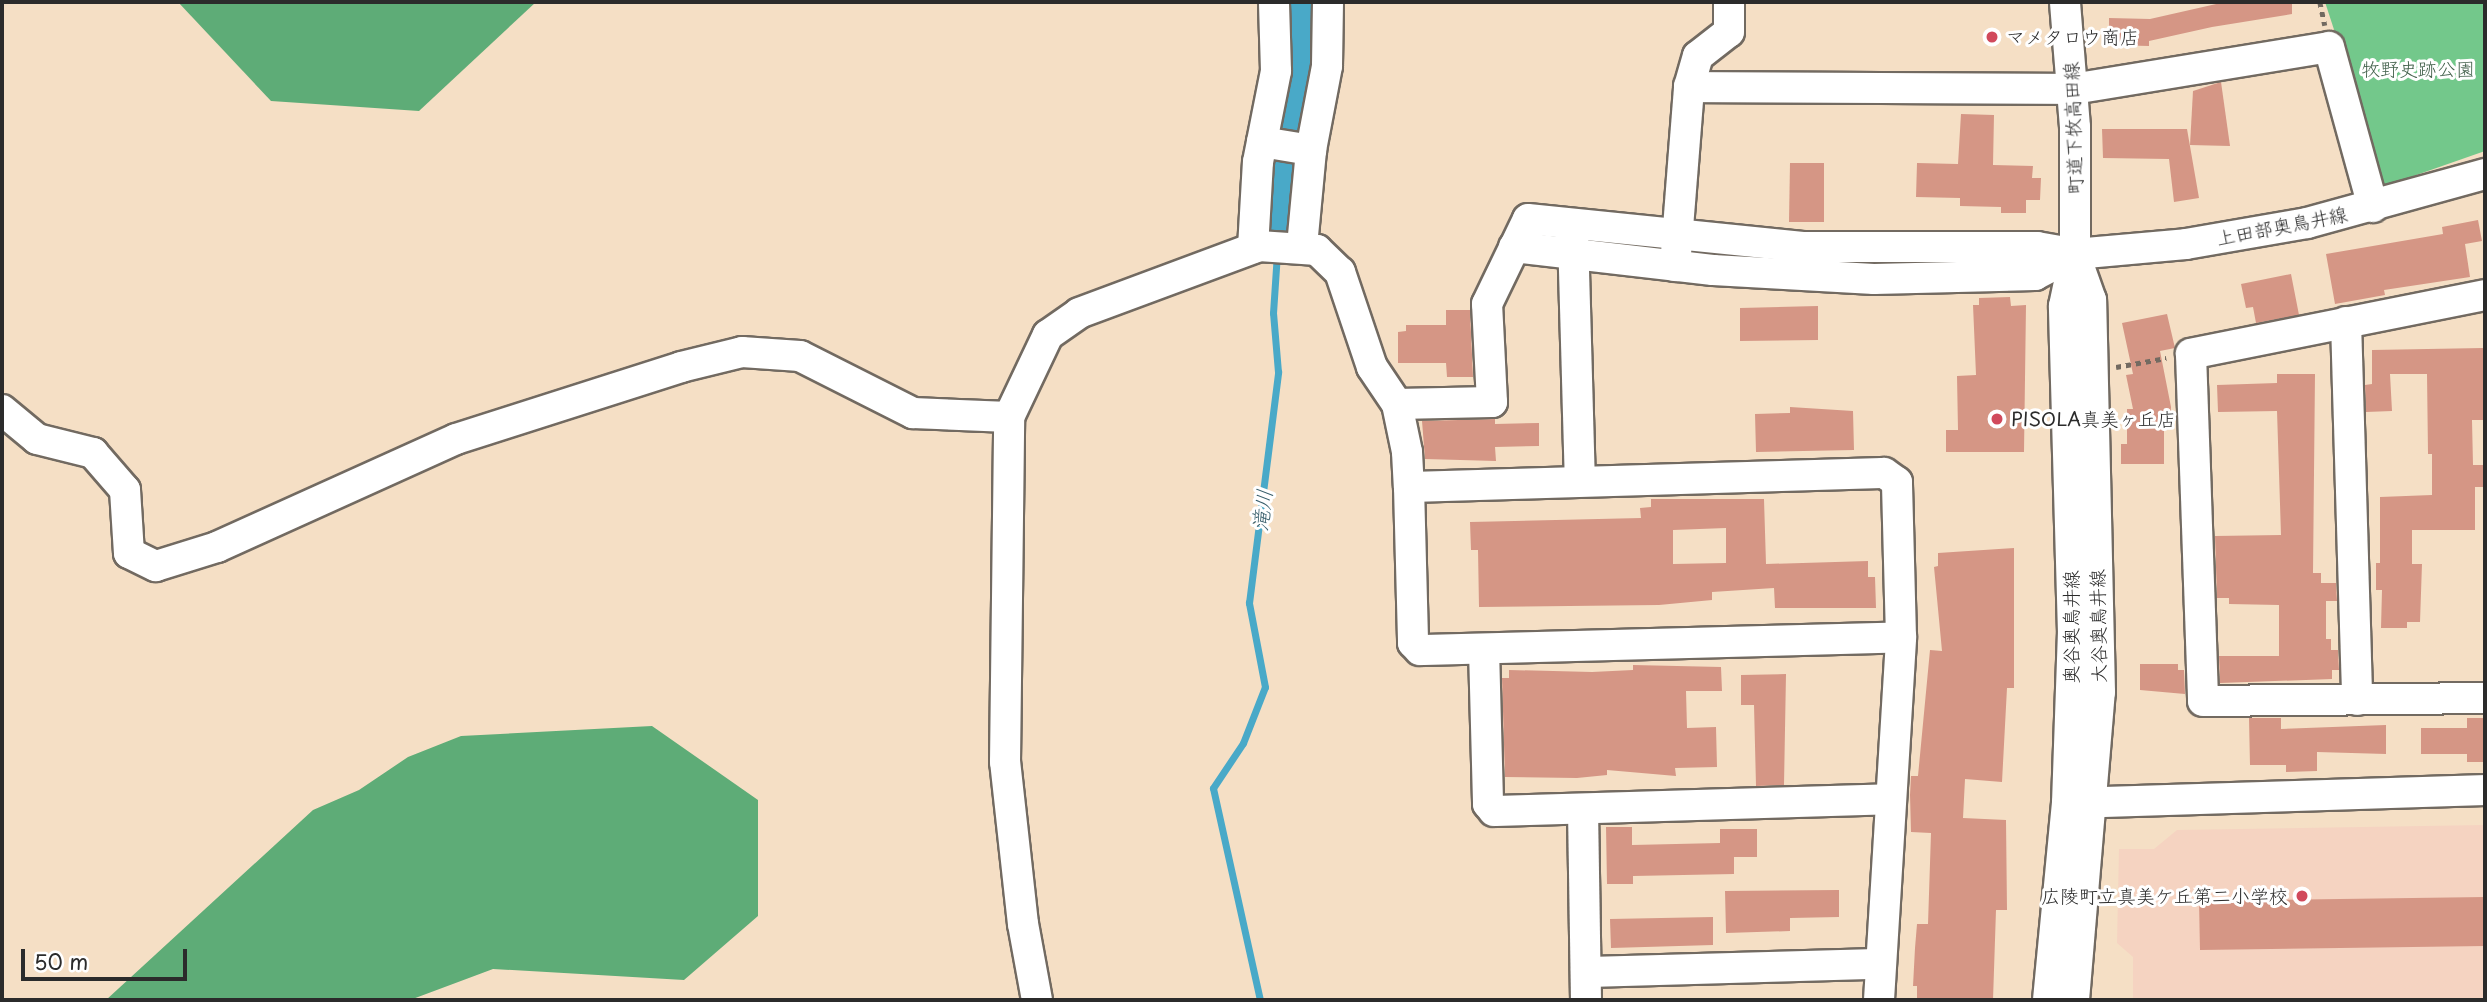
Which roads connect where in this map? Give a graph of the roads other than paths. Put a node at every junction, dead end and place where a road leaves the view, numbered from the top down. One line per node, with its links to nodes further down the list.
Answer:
1 (1274, 2): 7 (street)
2 (1328, 2): 8 (street)
3 (1729, 2): 5 (street)
4 (2065, 2): 6 (street, 町道下牧高田線)
5 (1689, 87): 6 (street); 11 (street)
6 (2073, 89): 10 (street); 16 (street, 町道下牧高田線)
7 (1262, 142): 8 (street); 13 (street)
8 (1311, 150): 14 (street)
9 (2485, 174): 10 (street, 上田部奥鳥井線)
10 (2373, 207): 16 (street, 上田部奥鳥井線)
11 (1677, 236): 12 (street); 16 (street); 17 (street)
12 (1573, 239): 15 (street); 15 (street); 17 (street); 23 (street)
13 (1261, 246): 14 (street); 22 (street)
14 (1302, 246): 20 (street)
15 (1514, 247): 20 (street)
16 (2075, 254): 17 (street); 31 (street, 奥谷奥鳥井線); 31 (street, 大谷奥鳥井線)
17 (1675, 266)
18 (2485, 295): 19 (street)
19 (2346, 322): 28 (street); 28 (street)
20 (1397, 404): 24 (street)
21 (2, 410): 22 (street)
22 (1009, 417): 35 (street)
23 (1580, 480): 24 (street); 25 (street)
24 (1409, 487): 26 (street)
25 (1901, 637): 26 (street); 30 (street)
26 (1484, 649): 32 (street)
27 (2485, 698): 28 (street)
28 (2357, 700)
29 (2485, 790): 31 (street)
30 (1891, 799): 32 (street); 33 (street)
31 (2080, 802): 37 (street, 奥谷奥鳥井線); 38 (street, 大谷奥鳥井線)
32 (1583, 809): 34 (street)
33 (1880, 964): 34 (street); 36 (street)
34 (1586, 986)
35 (1037, 1000)
36 (1879, 1000)
37 (2048, 1000)
38 (2074, 1000)

